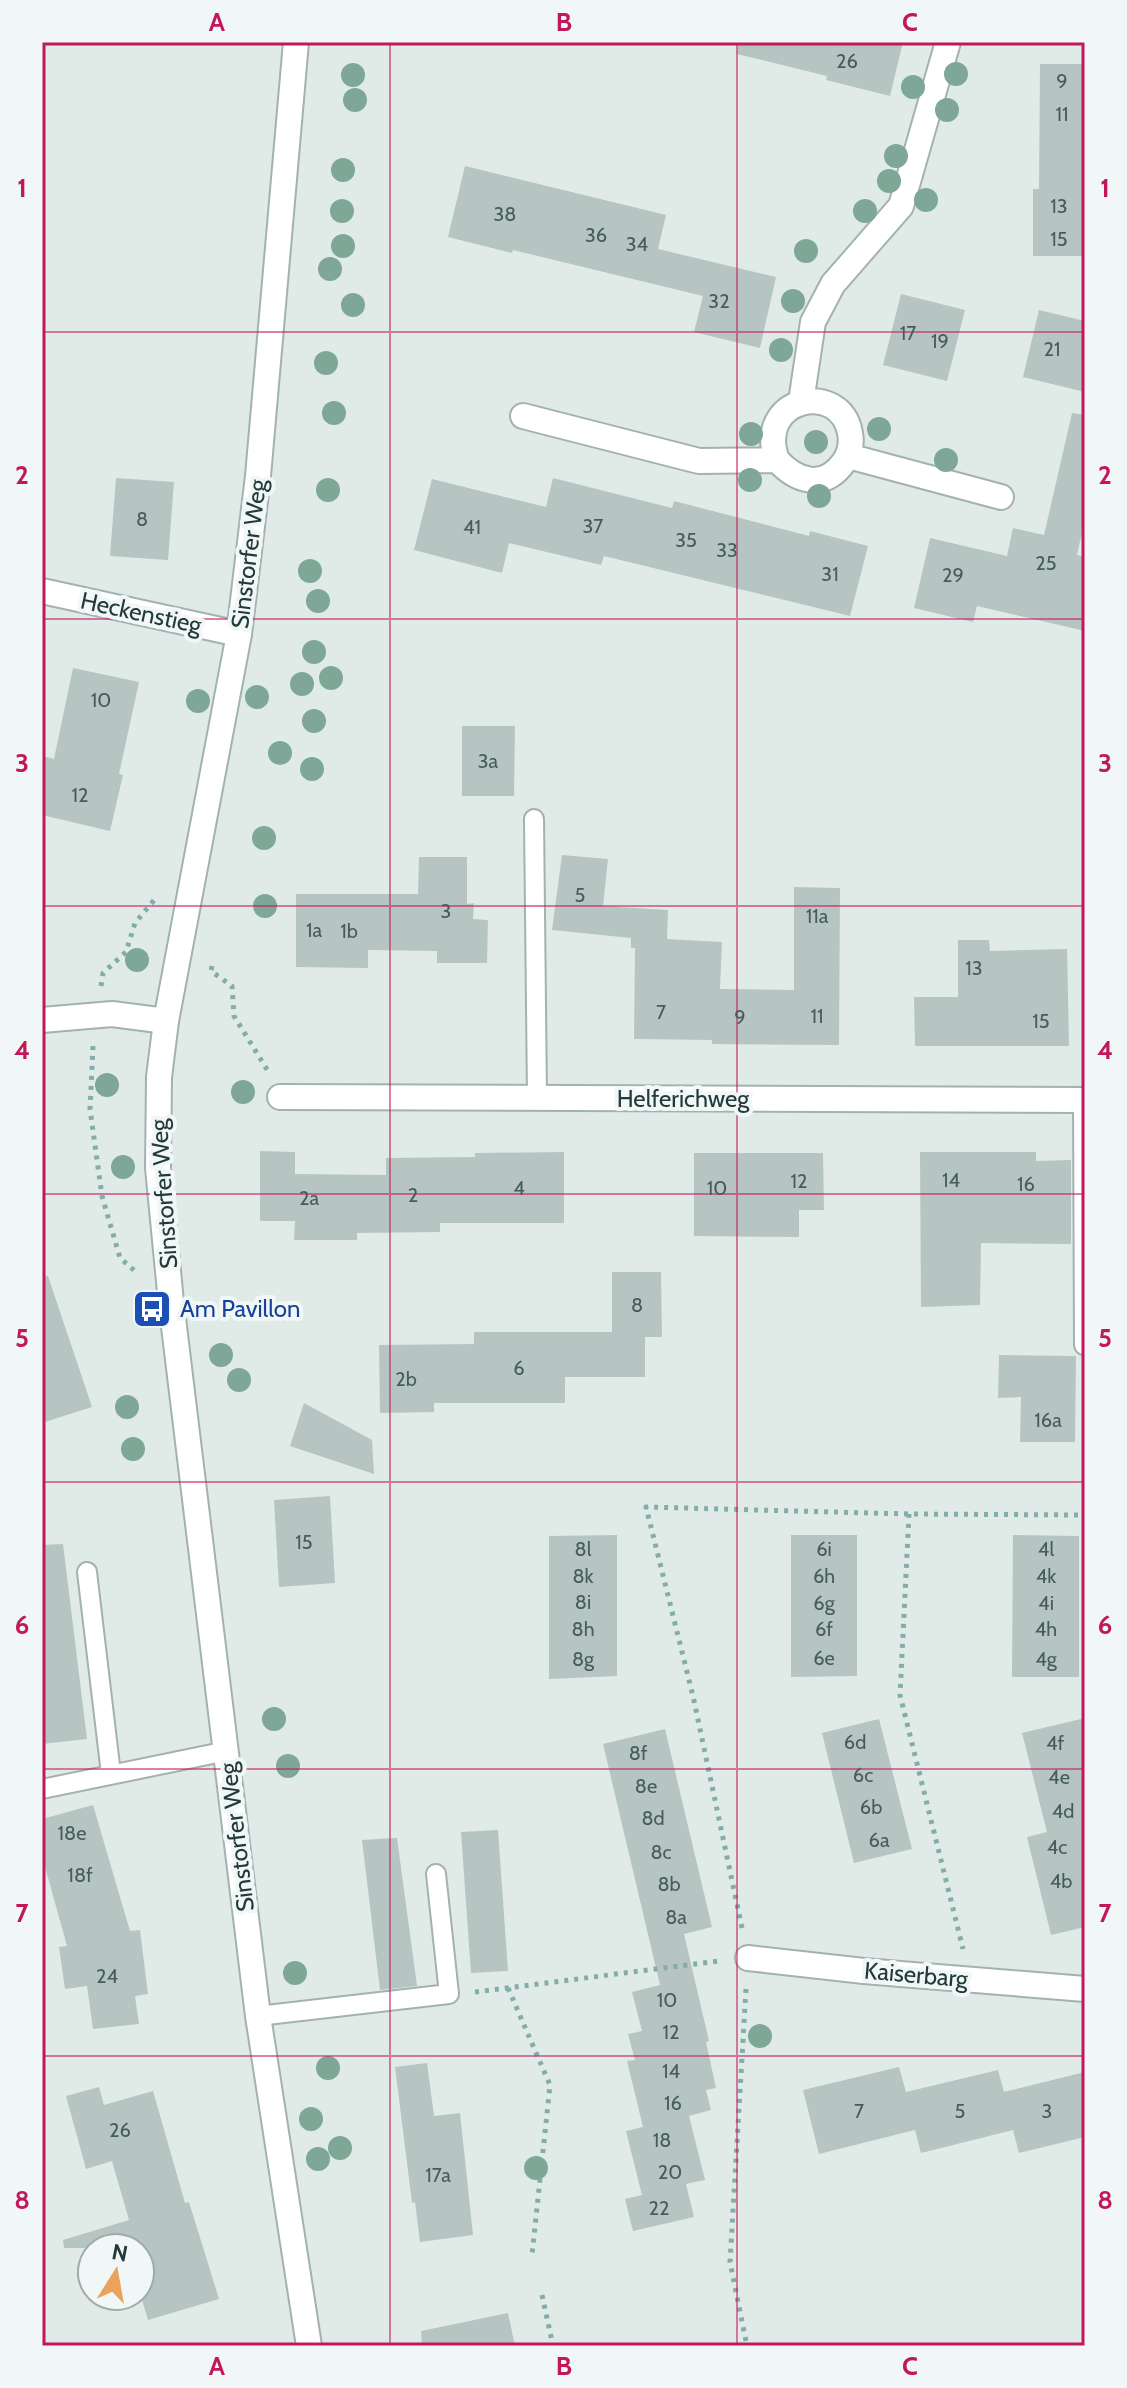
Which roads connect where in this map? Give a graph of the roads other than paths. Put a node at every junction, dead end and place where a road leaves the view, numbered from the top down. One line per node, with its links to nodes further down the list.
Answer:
1 (296, 42): 9 (street, Sinstorfer Weg)
2 (948, 42): 3 (street)
3 (801, 402): 5 (street); 6 (street)
4 (523, 416): 6 (street)
5 (848, 456): 6 (street); 7 (street)
6 (777, 460)
7 (1001, 497)
8 (42, 591): 9 (street, Heckenstieg)
9 (239, 634): 12 (street, Sinstorfer Weg)
10 (534, 819): 14 (lane)
11 (42, 1020): 12 (street)
12 (166, 1021): 18 (street, Sinstorfer Weg)
13 (280, 1097): 14 (street, Helferichweg)
14 (537, 1098): 15 (street, Helferichweg)
15 (1084, 1100): 16 (lane)
16 (1084, 1345)
17 (87, 1572): 19 (lane)
18 (227, 1751): 19 (lane); 24 (street, Sinstorfer Weg)
19 (111, 1774): 20 (lane)
20 (42, 1789)
21 (436, 1874): 24 (lane)
22 (748, 1958): 23 (street, Kaiserbarg)
23 (1085, 1989)
24 (258, 2016): 25 (street, Sinstorfer Weg)
25 (309, 2346)

